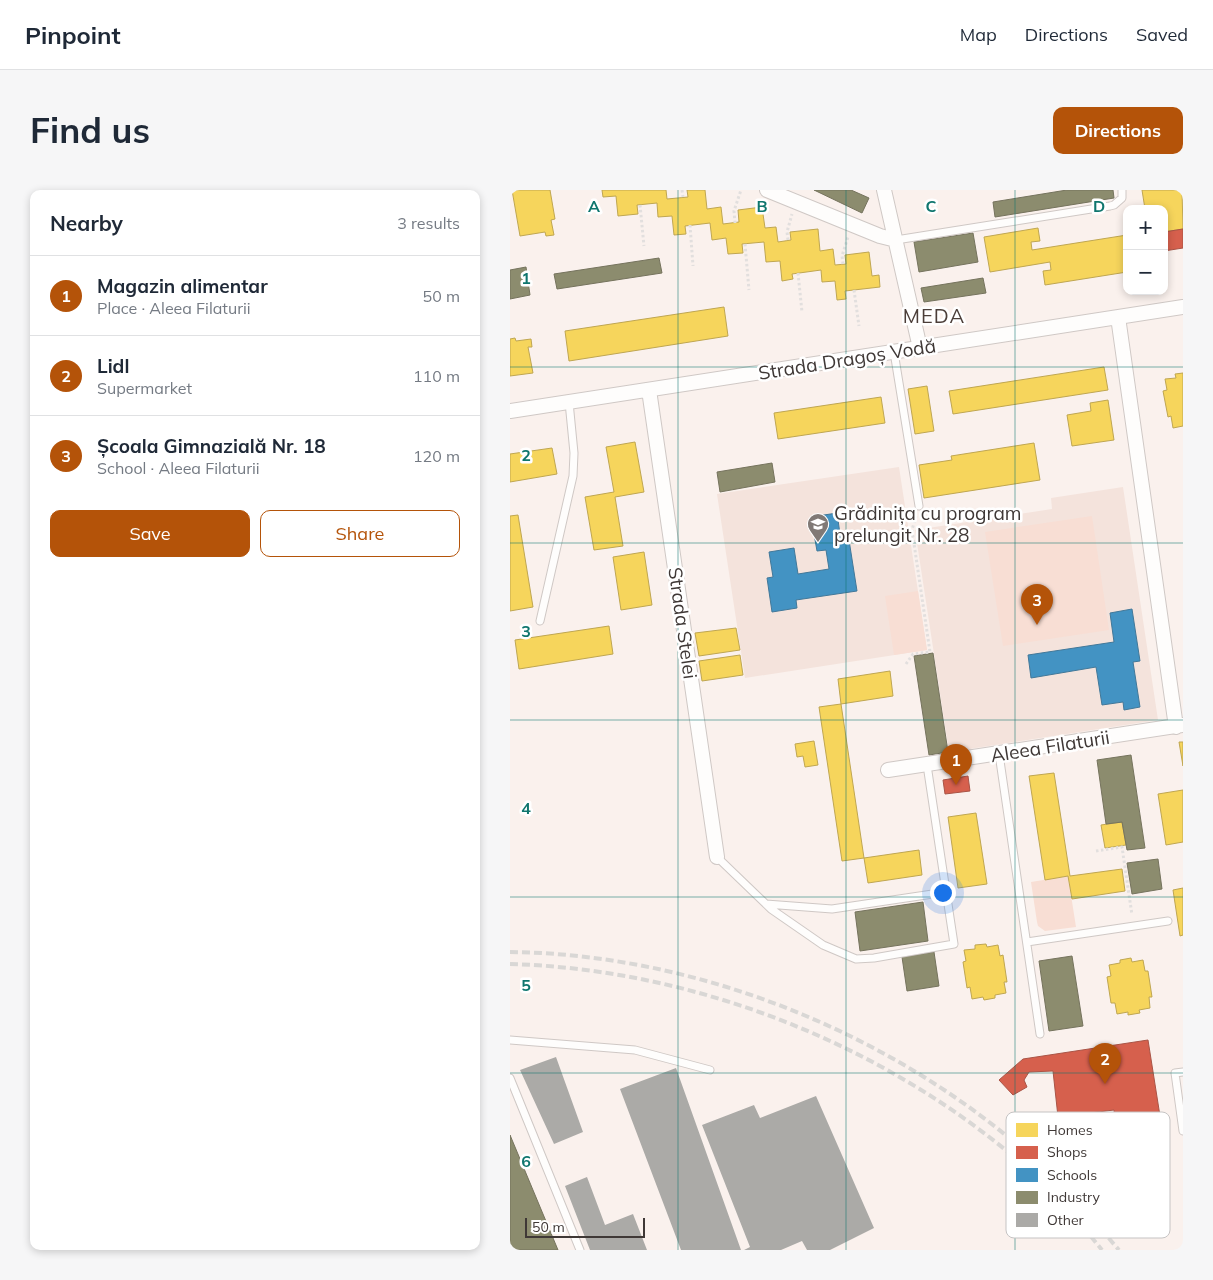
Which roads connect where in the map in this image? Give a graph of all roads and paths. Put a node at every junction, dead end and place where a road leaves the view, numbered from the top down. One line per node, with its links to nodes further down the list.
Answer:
1 (682, 190): 6 (path)
2 (740, 190): 9 (path)
3 (884, 190): 13 (street)
4 (1122, 190): 13 (lane)
5 (771, 191): 7 (street)
6 (683, 197)
7 (796, 202): 11 (street); 12 (path)
8 (640, 205): 15 (path)
9 (735, 223)
10 (690, 225): 17 (path)
11 (852, 225): 13 (street); 16 (path)
12 (788, 240)
13 (896, 240): 25 (street)
14 (745, 244): 19 (path)
15 (644, 246)
16 (843, 264)
17 (693, 266)
18 (798, 273): 22 (path)
19 (749, 290)
20 (854, 290): 24 (path)
21 (1183, 307): 23 (street, Strada Dragoș Vodă)
22 (802, 312)
23 (1118, 317): 25 (street, Strada Dragoș Vodă); 33 (street)
24 (859, 326)
25 (920, 348): 26 (street, Strada Dragoș Vodă)
26 (894, 352): 27 (street, Strada Dragoș Vodă); 30 (lane)
27 (649, 390): 28 (street, Strada Dragoș Vodă); 38 (street, Strada Stelei)
28 (569, 402): 29 (street, Strada Dragoș Vodă); 31 (lane)
29 (510, 411)
30 (919, 506): 32 (path)
31 (540, 621)
32 (906, 664)
33 (1179, 726): 34 (street, Aleea Filaturii)
34 (999, 754): 35 (street, Aleea Filaturii); 43 (lane)
35 (927, 764): 36 (street, Aleea Filaturii); 39 (lane)
36 (888, 770)
37 (1096, 851): 42 (path)
38 (717, 857): 40 (lane)
39 (946, 892): 40 (lane); 40 (lane)
40 (765, 904)
41 (1168, 921): 42 (lane)
42 (1134, 926): 43 (lane)
43 (1027, 942): 44 (lane)
44 (1040, 1034)
45 (510, 1040): 46 (lane)
46 (710, 1070)
47 (1183, 1072): 49 (lane)
48 (510, 1078): 50 (lane)
49 (1183, 1131)
50 (580, 1250)

